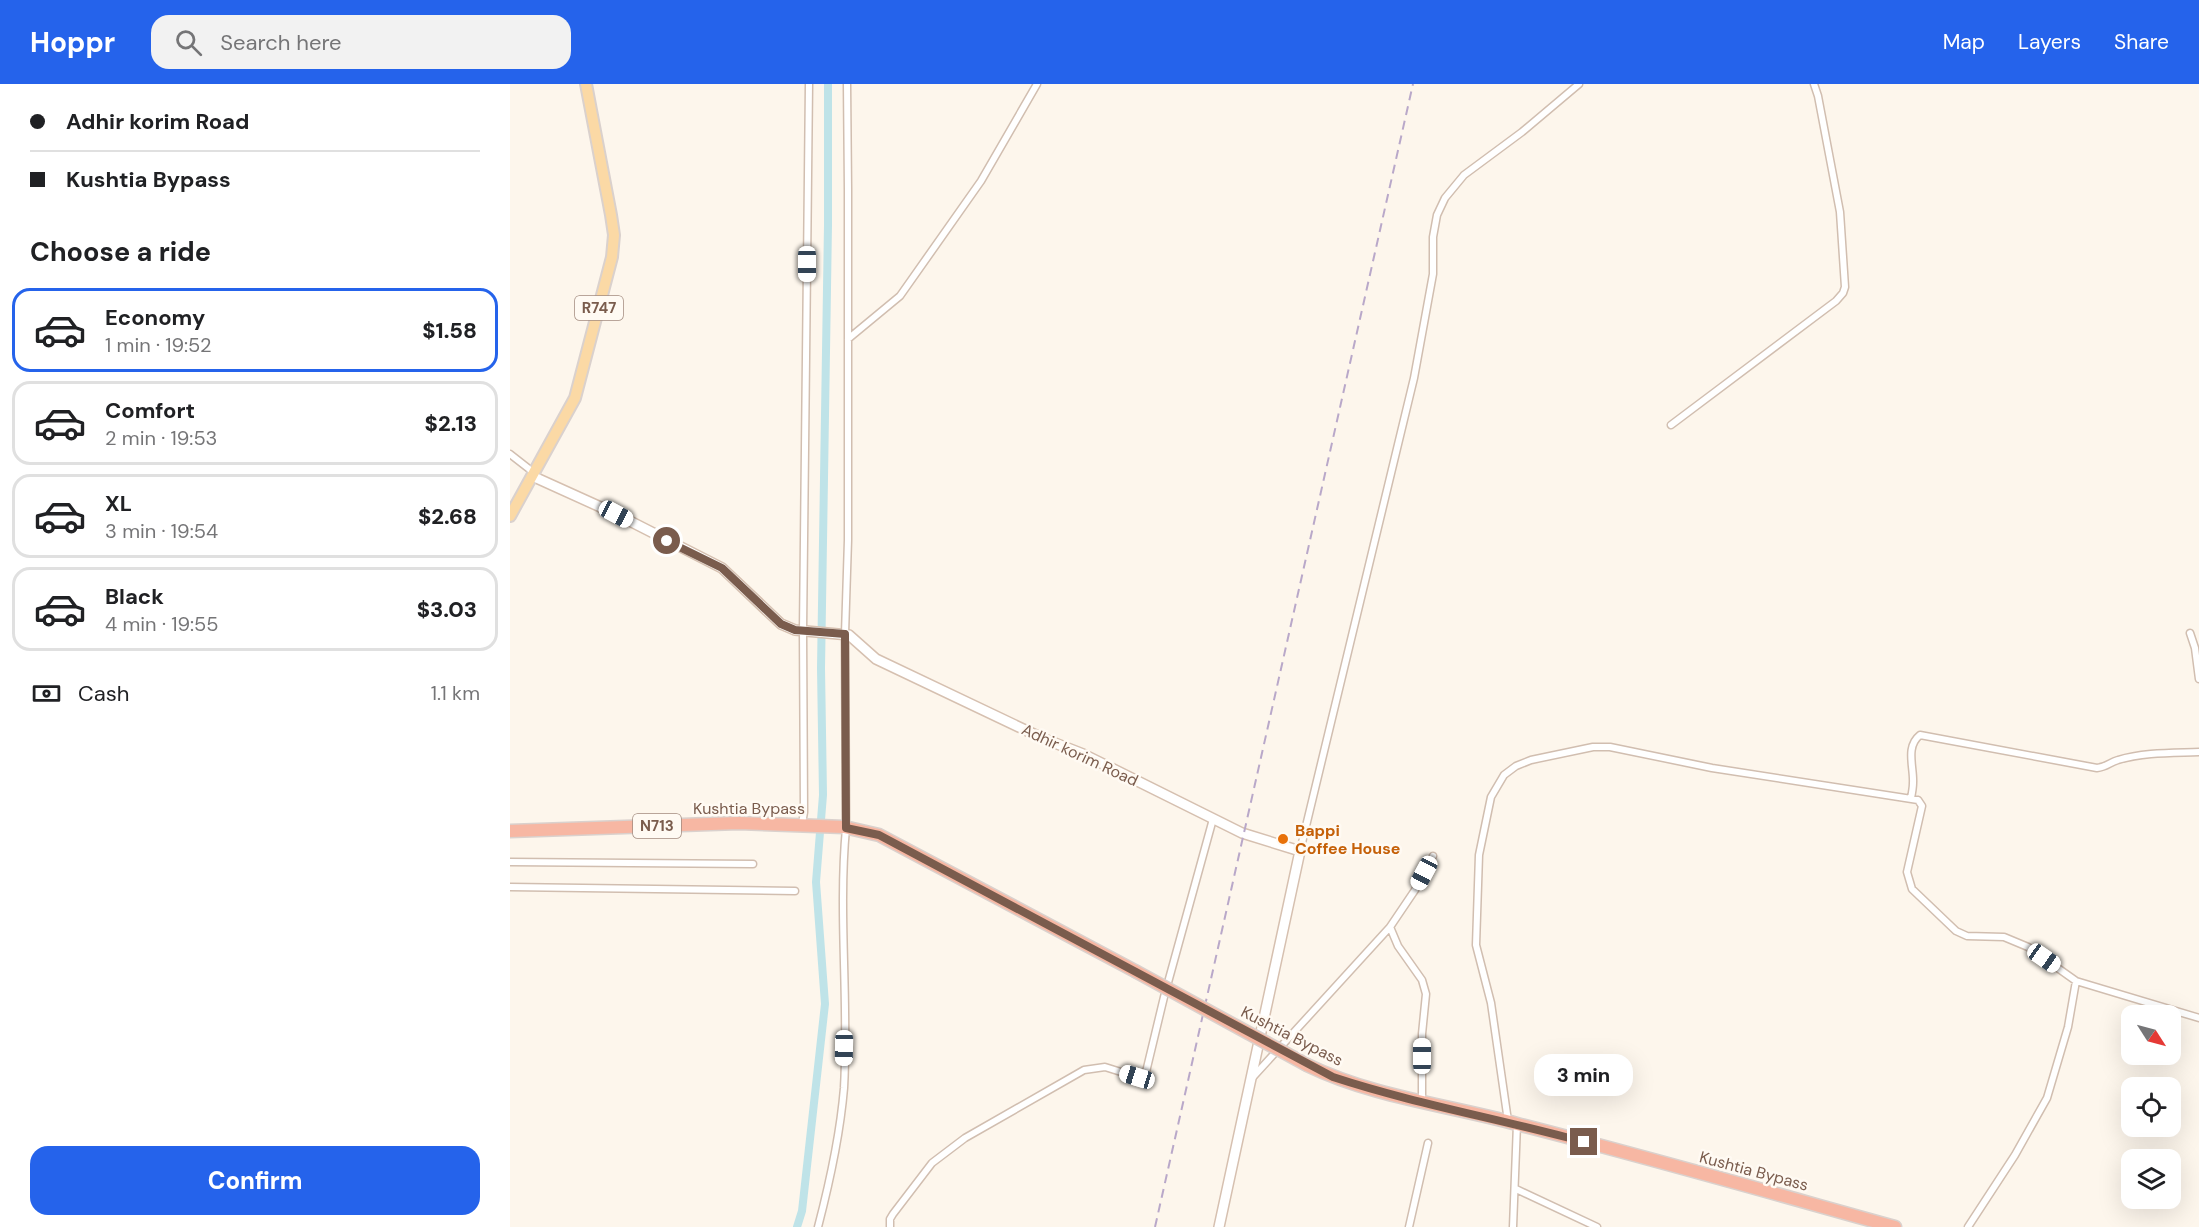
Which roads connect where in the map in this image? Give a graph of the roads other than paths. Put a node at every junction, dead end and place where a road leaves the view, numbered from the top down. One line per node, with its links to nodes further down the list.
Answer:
1 (586, 84): 10 (main road, R747)
2 (809, 84): 12 (street)
3 (847, 84): 7 (street)
4 (1037, 84): 7 (street)
5 (1579, 84): 22 (street)
6 (1814, 84): 8 (street)
7 (848, 339): 14 (street)
8 (1671, 425)
9 (510, 454): 10 (street)
10 (532, 474): 11 (main road, R747); 12 (main road)
11 (510, 516)
12 (803, 632): 14 (main road); 19 (street)
13 (2190, 633): 15 (street)
14 (843, 634): 18 (main road, Adhir korim Road); 20 (street)
15 (2199, 679)
16 (2199, 752): 17 (street)
17 (1911, 798): 29 (street); 33 (street)
18 (1213, 819): 22 (main road, Adhir korim Road); 37 (street)
19 (804, 824): 20 (highway, Kushtia Bypass / N713); 21 (highway, Kushtia Bypass / N713)
20 (845, 828): 32 (highway, Kushtia Bypass / N713, bridge); 36 (street)
21 (510, 831)
22 (1300, 851): 31 (main road)
23 (1433, 856): 28 (street)
24 (510, 862): 25 (street)
25 (753, 864)
26 (510, 887): 27 (street)
27 (795, 891)
28 (1390, 927): 31 (street); 32 (street)
29 (2076, 981): 30 (street); 43 (street)
30 (2199, 1018)
31 (1250, 1080): 38 (main road)
32 (1422, 1101): 33 (highway, Kushtia Bypass / N713)
33 (1513, 1122): 35 (street); 42 (highway, Kushtia Bypass / N713)
34 (1428, 1143): 39 (street)
35 (1516, 1189): 40 (street); 41 (street)
36 (818, 1227)
37 (890, 1227)
38 (1219, 1227)
39 (1409, 1227)
40 (1513, 1227)
41 (1597, 1227)
42 (1895, 1227)
43 (1968, 1227)

